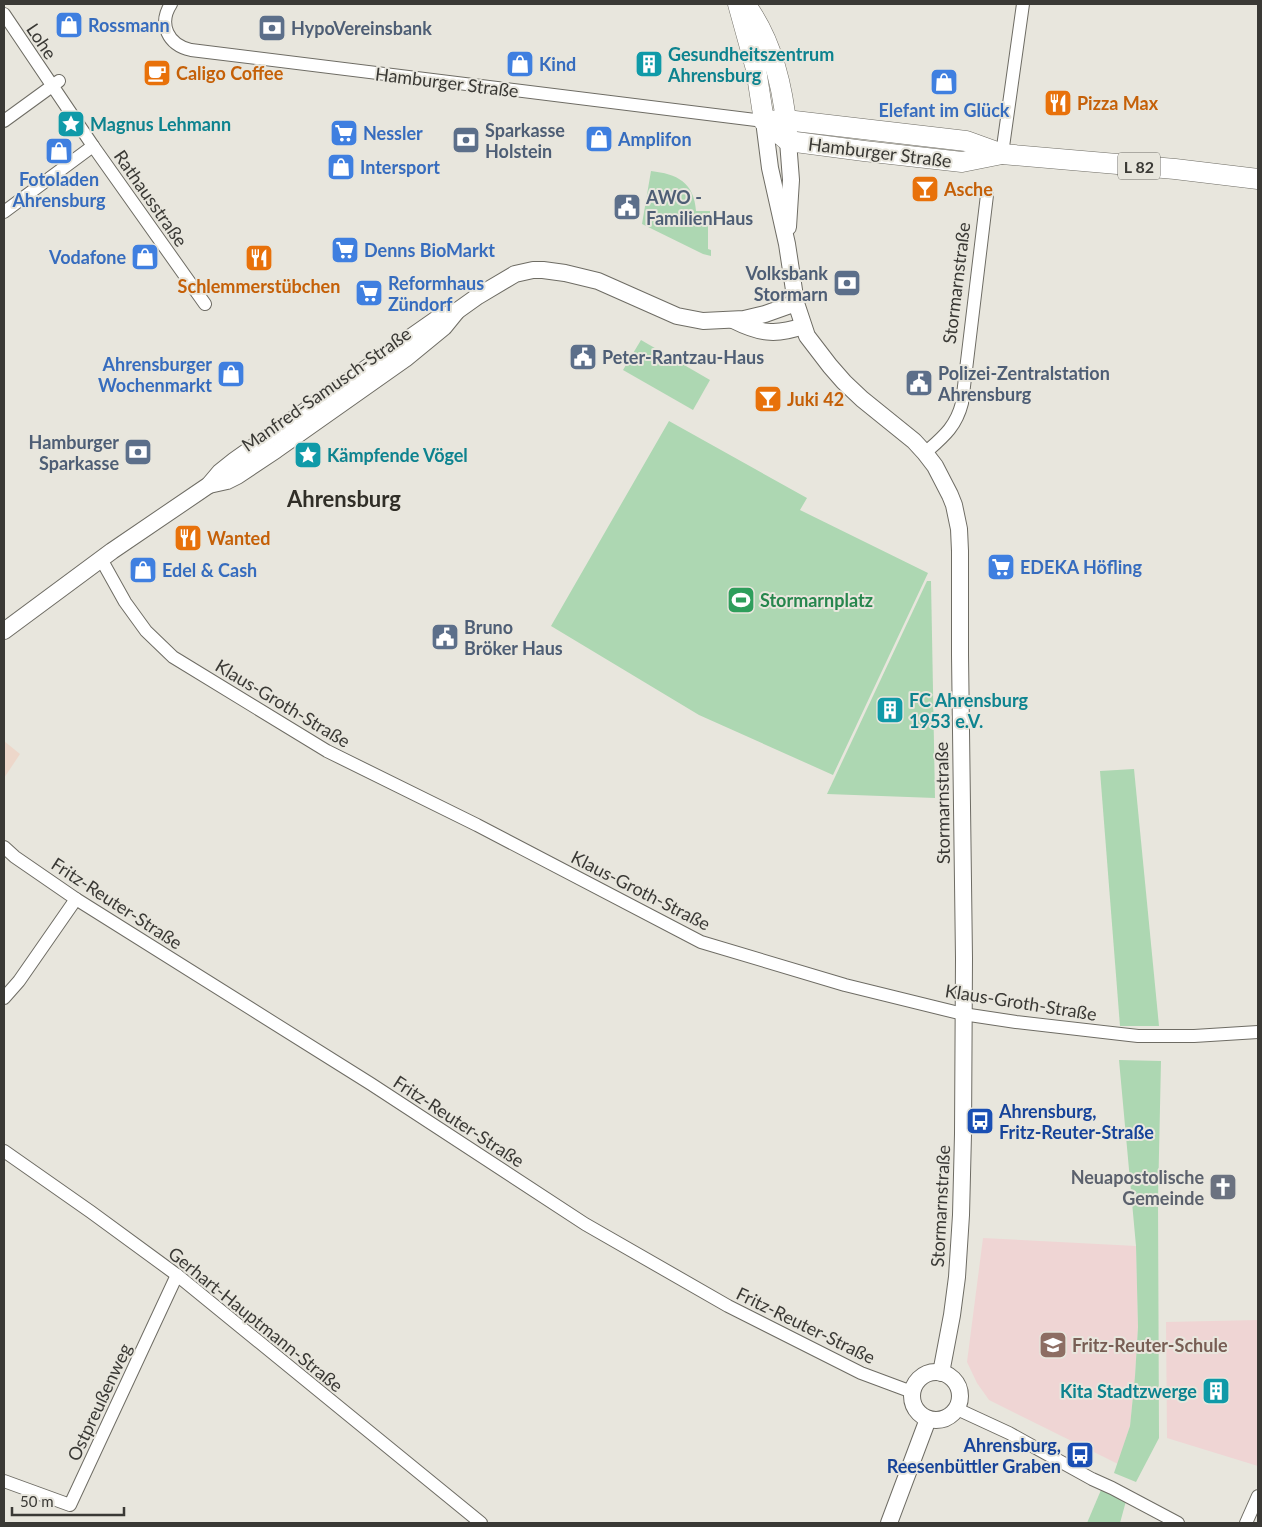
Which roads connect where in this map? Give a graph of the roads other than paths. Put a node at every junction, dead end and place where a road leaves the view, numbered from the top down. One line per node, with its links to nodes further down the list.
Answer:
1 (171, 4): 9 (street, Hamburger Straße)
2 (738, 4): 9 (main road)
3 (745, 4): 8 (main road)
4 (1023, 4): 12 (street)
5 (5, 19): 6 (street, Lohe)
6 (56, 84): 7 (street); 11 (street, Rathausstraße)
7 (4, 120)
8 (786, 120): 9 (main road, Hamburger Straße / L 82); 10 (main road); 12 (main road, Hamburger Straße / L 82)
9 (764, 122): 10 (main road, Hamburger Straße); 16 (street)
10 (788, 141): 12 (main road, Hamburger Straße / L 82); 16 (street)
11 (93, 146): 15 (street); 18 (street, Rathausstraße)
12 (1002, 154): 13 (main road, Hamburger Straße / L 82)
13 (1258, 179)
14 (987, 195): 21 (street, Stormarnstraße)
15 (4, 212)
16 (788, 244): 17 (street)
17 (796, 303): 19 (street, Manfred-Samusch-Straße); 20 (street)
18 (205, 304)
19 (733, 320): 20 (street, Manfred-Samusch-Straße); 22 (street, Manfred-Samusch-Straße)
20 (803, 326): 21 (street)
21 (925, 452): 27 (street, Stormarnstraße)
22 (101, 559): 23 (street, Manfred-Samusch-Straße); 27 (street, Klaus-Groth-Straße)
23 (4, 631)
24 (4, 847): 25 (street, Fritz-Reuter-Straße)
25 (76, 899): 26 (street); 32 (street, Fritz-Reuter-Straße)
26 (4, 998)
27 (963, 1014): 28 (street, Klaus-Groth-Straße); 31 (street, Stormarnstraße)
28 (1258, 1032)
29 (4, 1151): 30 (street, Gerhart-Hauptmann-Straße)
30 (177, 1276): 35 (street, Ostpreußenweg); 37 (street, Gerhart-Hauptmann-Straße)
31 (941, 1373): 32 (street); 33 (street)
32 (912, 1392): 34 (street)
33 (957, 1409): 34 (street); 39 (street)
34 (928, 1419): 38 (street)
35 (4, 1481)
36 (1258, 1496): 40 (street)
37 (481, 1523)
38 (889, 1523)
39 (1178, 1523)
40 (1246, 1523)

